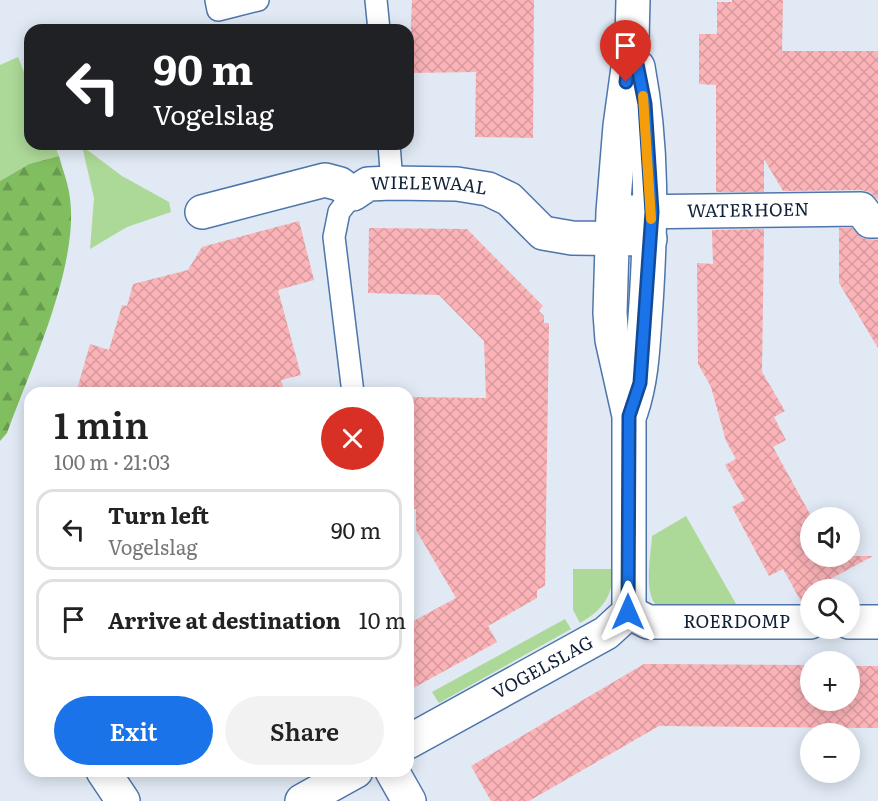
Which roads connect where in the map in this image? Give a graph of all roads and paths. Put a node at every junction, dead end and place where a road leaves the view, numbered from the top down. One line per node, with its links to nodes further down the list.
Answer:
1 (216, 0): 2 (lane)
2 (258, 0)
3 (376, 0): 5 (lane)
4 (633, 0): 6 (street)
5 (378, 24)
6 (632, 39): 12 (street); 13 (street)
7 (389, 150): 8 (lane)
8 (392, 183): 9 (street, WIELEWAAL); 13 (street, WIELEWAAL)
9 (353, 194): 10 (street, WIELEWAAL); 14 (lane)
10 (202, 212)
11 (878, 221): 12 (street, WATERHOEN)
12 (651, 225): 13 (street, WIELEWAAL); 15 (street)
13 (612, 226): 15 (street)
14 (353, 387)
15 (629, 416): 16 (street)
16 (628, 612): 17 (street, ROERDOMP); 20 (street, VOGELSLAG)
17 (800, 622)
18 (860, 622): 19 (street)
19 (878, 622)
20 (414, 739)
21 (107, 777): 24 (street)
22 (345, 777): 25 (street)
23 (396, 777): 26 (street)
24 (123, 801)
25 (302, 801)
26 (410, 801)

